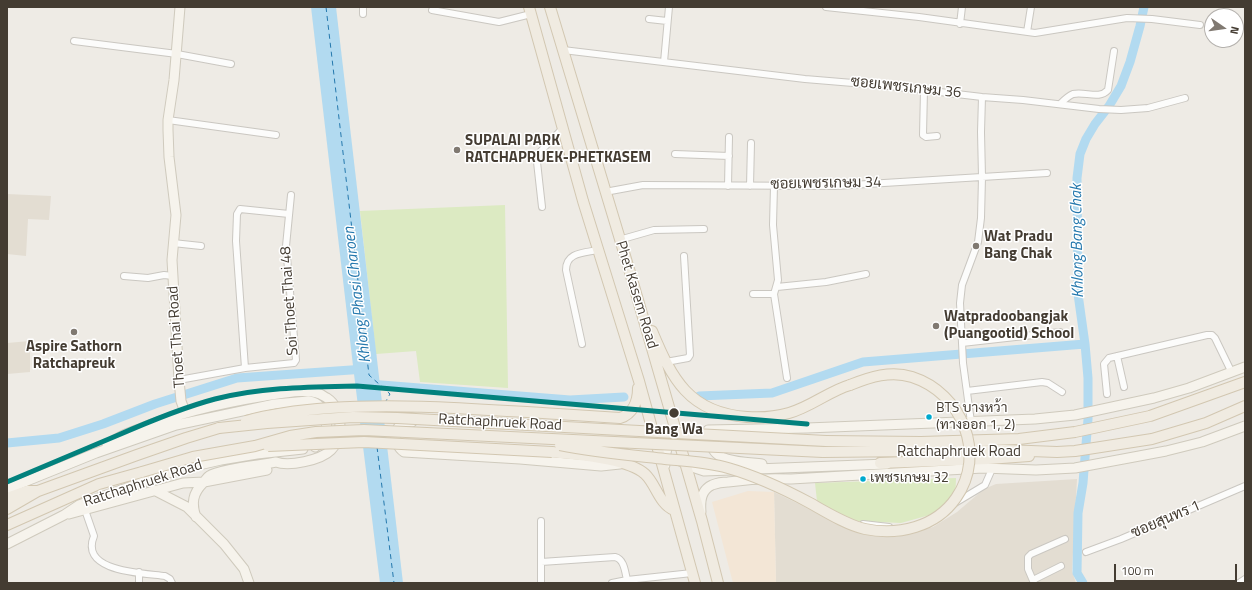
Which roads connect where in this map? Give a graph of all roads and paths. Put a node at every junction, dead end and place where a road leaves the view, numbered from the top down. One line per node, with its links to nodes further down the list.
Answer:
1 (180, 7): 19 (main road, Thoet Thai Road)
2 (363, 7): 10 (street)
3 (550, 7): 17 (main road, Phet Kasem Road)
4 (669, 7): 12 (street)
5 (826, 7): 13 (street)
6 (962, 7): 13 (street)
7 (1031, 7): 15 (street)
8 (432, 10): 9 (street)
9 (530, 10): 27 (main road, Phet Kasem Road)
10 (363, 14)
11 (649, 19): 12 (street)
12 (667, 21): 20 (street)
13 (960, 24): 15 (street)
14 (1200, 25): 15 (street)
15 (1027, 32)
16 (74, 41): 19 (street)
17 (563, 50): 20 (street, ซอยเพชรเกษม 36); 39 (main road, Phet Kasem Road)
18 (1114, 51): 25 (street)
19 (177, 54): 21 (street); 26 (main road, Thoet Thai Road)
20 (664, 62): 22 (street, ซอยเพชรเกษม 36)
21 (231, 64)
22 (924, 90): 23 (street, ซอยเพชรเกษม 36); 29 (street)
23 (982, 97): 25 (street, ซอยเพชรเกษม 36); 35 (street)
24 (1185, 98): 25 (street, ซอยเพชรเกษม 36)
25 (1060, 104)
26 (168, 120): 28 (street); 45 (main road, Thoet Thai Road)
27 (563, 128): 41 (street); 47 (main road, Phet Kasem Road)
28 (276, 135)
29 (936, 136)
30 (729, 137): 33 (street)
31 (751, 143): 37 (street)
32 (676, 154): 33 (street)
33 (729, 156): 36 (street)
34 (1047, 173): 35 (street, ซอยเพชรเกษม 34)
35 (982, 177): 38 (street, ซอยเพชรเกษม 34); 58 (street)
36 (728, 186): 37 (street, ซอยเพชรเกษม 34); 39 (street, ซอยเพชรเกษม 34)
37 (750, 186): 38 (street, ซอยเพชรเกษม 34)
38 (774, 186): 53 (street)
39 (606, 192): 44 (main road, Phet Kasem Road)
40 (291, 195): 42 (street, Soi Thoet Thai 48)
41 (542, 207)
42 (289, 214): 62 (street, Soi Thoet Thai 48); 62 (street)
43 (704, 229): 44 (street)
44 (619, 240): 49 (main road, Phet Kasem Road)
45 (173, 243): 46 (street); 52 (main road, Thoet Thai Road)
46 (201, 246)
47 (598, 250): 57 (street); 65 (main road, Phet Kasem Road)
48 (684, 256): 60 (street)
49 (629, 269): 60 (main road); 79 (main road, Phet Kasem Road)
50 (866, 274): 53 (street)
51 (124, 276): 52 (street)
52 (173, 276): 67 (main road, Thoet Thai Road)
53 (777, 287): 55 (street)
54 (753, 294): 55 (street)
55 (774, 294): 64 (street)
56 (1060, 332): 58 (street)
57 (582, 344)
58 (962, 345): 69 (street)
59 (1117, 356): 63 (street); 68 (street); 71 (street)
60 (666, 362): 82 (main road, bridge)
61 (1245, 367): 63 (main road, Ratchaphruek Road)
62 (245, 368): 67 (street, Soi Thoet Thai 48)
63 (1232, 373): 75 (main road, Ratchaphruek Road)
64 (787, 378)
65 (639, 382): 74 (main road); 76 (main road, Phet Kasem Road)
66 (1245, 382): 78 (main road, Ratchaphruek Road, bridge)
67 (179, 384): 73 (main road, Thoet Thai Road)
68 (1124, 387)
69 (967, 391): 70 (street); 75 (street)
70 (1062, 392)
71 (1106, 394)
72 (1245, 406): 85 (main road, Ratchaphruek Road)
73 (185, 412): 86 (main road); 93 (main road)
74 (626, 416): 78 (main road, bridge); 81 (main road)
75 (971, 422): 80 (main road, Ratchaphruek Road)
76 (651, 425): 84 (main road); 102 (main road, Phet Kasem Road)
77 (1245, 426): 92 (main road, Ratchaphruek Road)
78 (219, 428): 97 (main road, Ratchaphruek Road)
79 (675, 430): 80 (main road, Ratchaphruek Road); 84 (main road); 90 (main road, Phet Kasem Road)
80 (731, 430): 91 (main road)
81 (606, 432): 87 (main road); 89 (main road)
82 (537, 438): 83 (main road, Ratchaphruek Road, bridge); 85 (main road, Ratchaphruek Road, bridge)
83 (255, 446): 87 (main road, bridge); 107 (main road, Ratchaphruek Road, bridge)
84 (666, 449): 90 (main road); 102 (main road)
85 (1057, 452): 88 (main road)
86 (96, 453): 95 (main road, Ratchaphruek Road); 103 (main road, Ratchaphruek Road)
87 (608, 460): 89 (main road)
88 (880, 463): 91 (main road); 92 (main road)
89 (622, 464): 102 (main road)
90 (686, 464): 91 (main road); 105 (main road, Phet Kasem Road)
91 (793, 467)
92 (987, 468): 99 (street); 105 (main road, Ratchaphruek Road)
93 (204, 482): 96 (main road); 104 (main road)
94 (1245, 486): 110 (street, ซอยสุนทร 1)
95 (7, 490)
96 (154, 490): 101 (main road); 104 (main road)
97 (38, 491): 98 (main road); 100 (main road, Ratchaphruek Road)
98 (7, 498)
99 (811, 507)
100 (7, 509)
101 (85, 510): 103 (main road); 113 (street)
102 (674, 510): 114 (main road, Phet Kasem Road)
103 (64, 515): 109 (main road, Ratchaphruek Road)
104 (196, 517): 120 (main road)
105 (702, 521): 124 (main road, Phet Kasem Road)
106 (541, 522): 111 (street)
107 (7, 526)
108 (1065, 539): 117 (street)
109 (7, 544)
110 (1086, 552)
111 (541, 562): 116 (street); 121 (street)
112 (1061, 566): 117 (street)
113 (139, 572): 118 (street); 119 (street)
114 (692, 573): 116 (street); 123 (main road, Phet Kasem Road)
115 (1245, 578): 125 (street)
116 (627, 580): 122 (street)
117 (1033, 582)
118 (139, 583)
119 (172, 583)
120 (249, 583)
121 (541, 583)
122 (612, 583)
123 (695, 583)
124 (718, 583)
125 (1239, 583)

